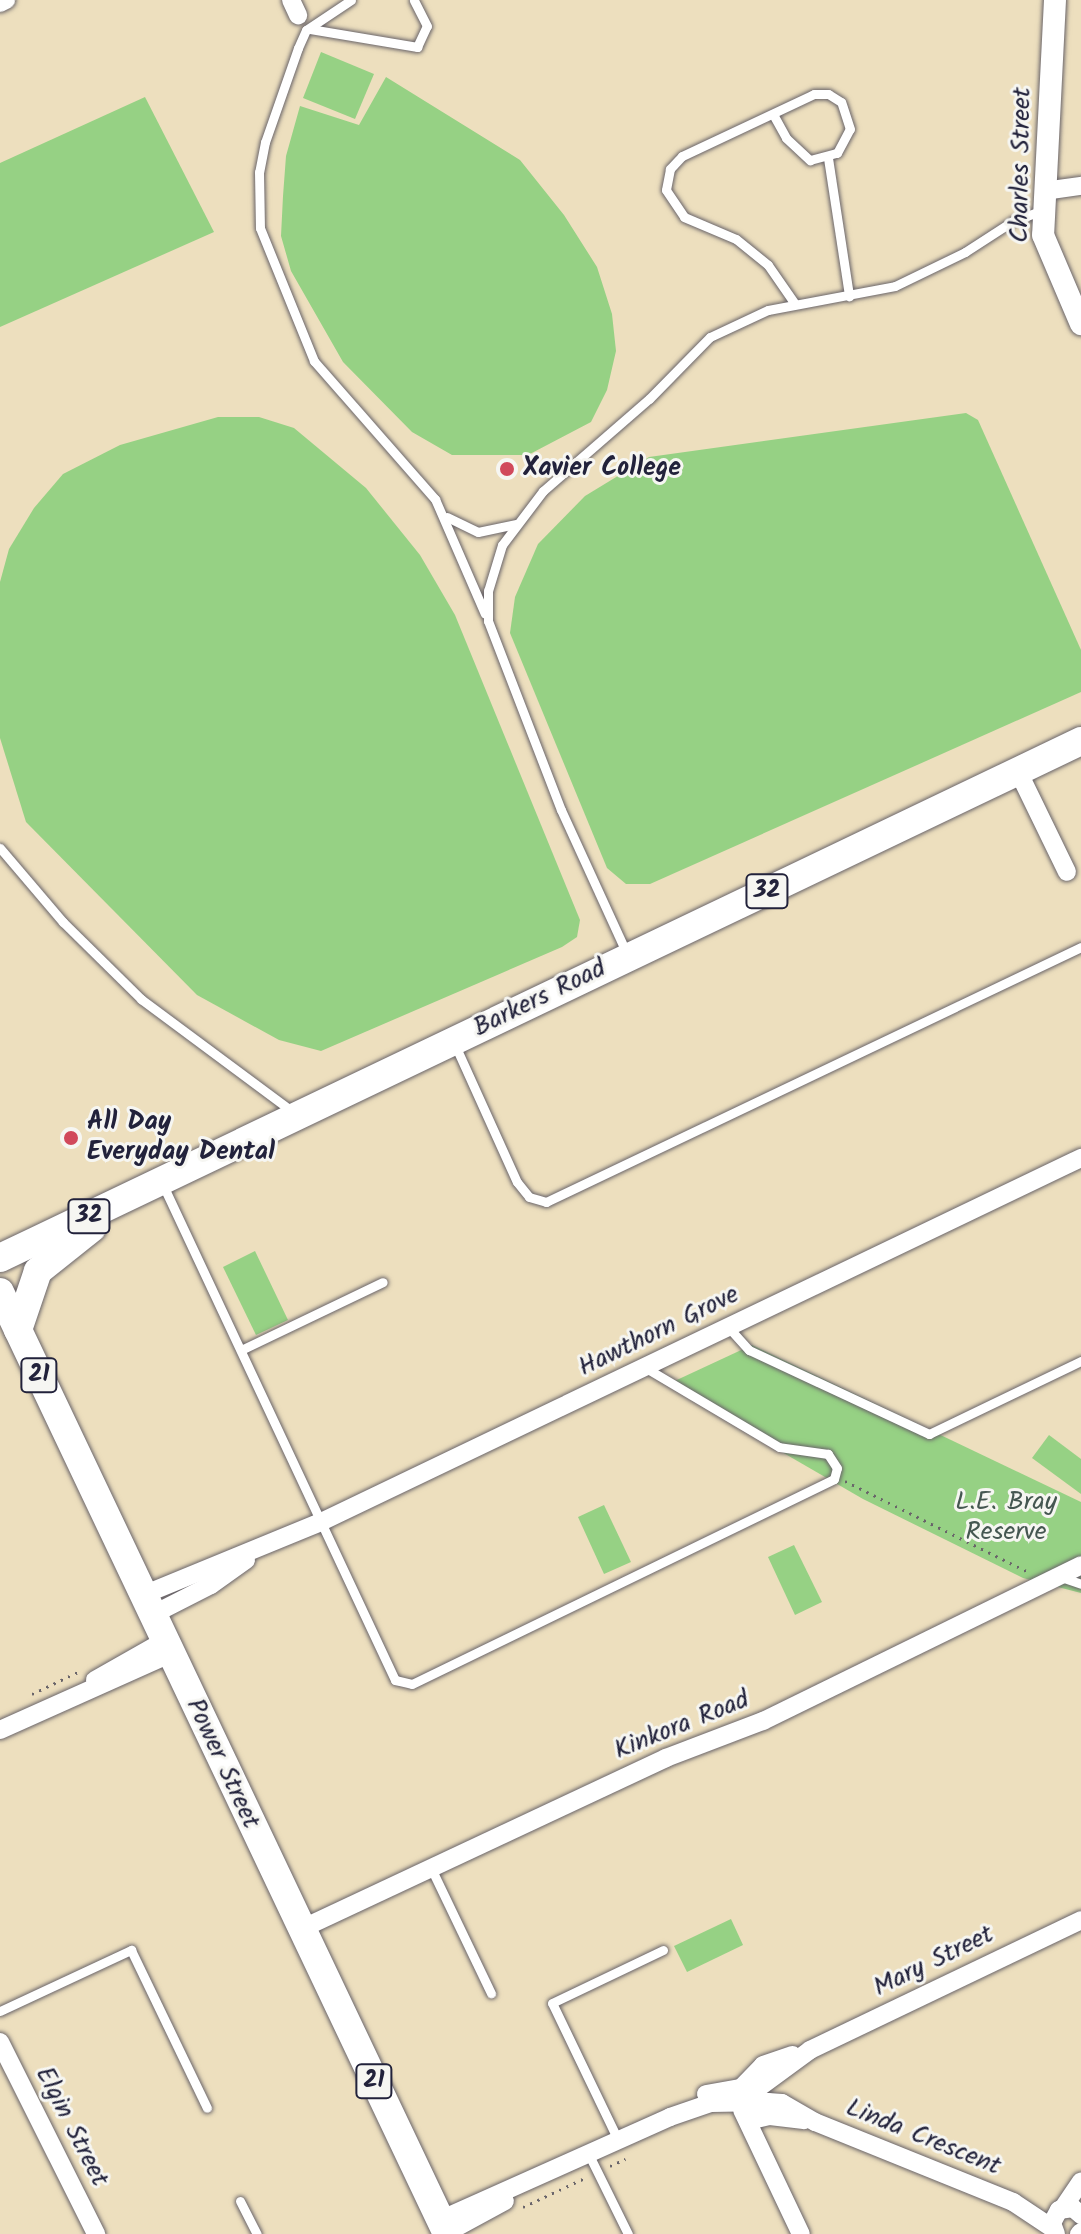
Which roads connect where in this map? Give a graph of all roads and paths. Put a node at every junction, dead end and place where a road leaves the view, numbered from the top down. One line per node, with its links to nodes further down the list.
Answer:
1 (6, 0): 5 (street)
2 (351, 0): 6 (lane)
3 (414, 0): 6 (lane)
4 (1055, 0): 10 (street, Charles Street)
5 (0, 3)
6 (299, 15): 14 (lane)
7 (774, 116): 8 (lane); 8 (lane); 12 (lane)
8 (828, 158): 11 (lane)
9 (1081, 186): 10 (street)
10 (1044, 201): 11 (lane); 13 (street, Charles Street)
11 (849, 296): 12 (lane)
12 (795, 304): 15 (lane)
13 (1081, 324)
14 (446, 516): 15 (lane); 16 (lane)
15 (515, 524): 16 (lane)
16 (488, 621): 22 (lane)
17 (1081, 741): 18 (main road, Barkers Road / 32)
18 (1018, 771): 20 (street); 22 (main road, Barkers Road / 32)
19 (0, 848): 24 (lane)
20 (1067, 872)
21 (1081, 947): 23 (lane)
22 (628, 957): 23 (main road, Barkers Road / 32)
23 (453, 1041): 24 (main road, Barkers Road / 32)
24 (299, 1114): 26 (main road, Barkers Road / 32)
25 (1081, 1158): 30 (street, Hawthorn Grove)
26 (148, 1186): 27 (main road, Barkers Road / 32); 31 (main road); 32 (lane)
27 (0, 1258)
28 (383, 1282): 32 (lane)
29 (0, 1292): 31 (main road, Power Street / 21)
30 (729, 1328): 33 (lane); 34 (street, Hawthorn Grove)
31 (18, 1330): 40 (main road, Power Street / 21)
32 (241, 1350): 36 (lane)
33 (1081, 1361)
34 (646, 1368): 35 (lane); 36 (street, Hawthorn Grove)
35 (835, 1475): 36 (lane); 38 (path)
36 (321, 1522): 40 (street, Hawthorn Grove)
37 (1081, 1565): 38 (street, Kinkora Road)
38 (1058, 1576): 39 (lane); 43 (street, Kinkora Road)
39 (1081, 1584)
40 (147, 1605): 41 (main road, Power Street / 21)
41 (167, 1647): 42 (street); 45 (main road, Power Street / 21)
42 (0, 1730)
43 (431, 1868): 45 (street, Kinkora Road); 47 (lane)
44 (1081, 1920): 50 (street, Mary Street)
45 (301, 1929): 61 (main road, Power Street / 21)
46 (663, 1950): 55 (lane)
47 (491, 1993)
48 (0, 2011): 52 (lane)
49 (0, 2042): 62 (street, Elgin Street)
50 (810, 2050): 51 (street, Mary Street); 51 (street, Mary Street)
51 (744, 2097): 53 (street); 54 (street, Linda Crescent); 55 (street, Mary Street)
52 (207, 2108)
53 (748, 2121): 54 (street, Linda Crescent); 65 (street)
54 (815, 2122): 60 (street, Linda Crescent)
55 (622, 2150): 56 (street, Mary Street); 56 (path)
56 (594, 2164): 59 (path); 61 (street, Mary Street); 64 (lane)
57 (1081, 2181): 60 (street)
58 (240, 2201): 63 (lane)
59 (512, 2212)
60 (1065, 2221)
61 (444, 2229)
62 (92, 2233)
63 (257, 2234)
64 (628, 2234)
65 (801, 2234)

